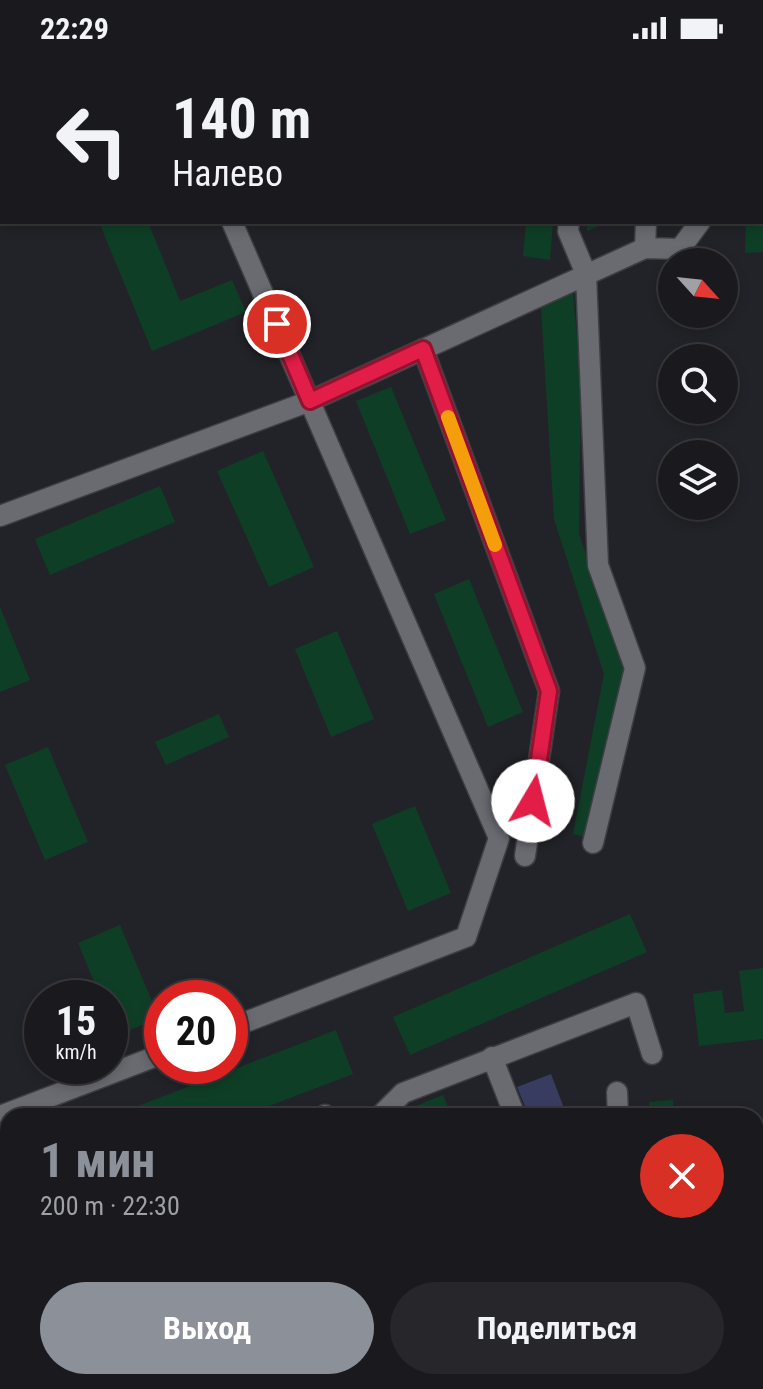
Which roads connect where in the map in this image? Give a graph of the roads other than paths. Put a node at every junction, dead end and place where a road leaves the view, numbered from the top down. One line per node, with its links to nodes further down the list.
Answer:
1 (233, 224): 8 (street)
2 (569, 224): 6 (street)
3 (646, 224): 5 (street)
4 (699, 224): 5 (street)
5 (645, 248): 6 (street)
6 (586, 274): 7 (street); 10 (street)
7 (423, 349): 8 (street); 11 (street)
8 (310, 401): 9 (street); 12 (street)
9 (0, 516)
10 (593, 843)
11 (525, 856)
12 (248, 1021)
13 (652, 1054): 14 (street)
14 (492, 1057): 18 (street); 19 (street)
15 (144, 1061): 17 (street)
16 (617, 1092): 20 (street)
17 (21, 1108)
18 (388, 1108)
19 (512, 1108)
20 (618, 1108)

